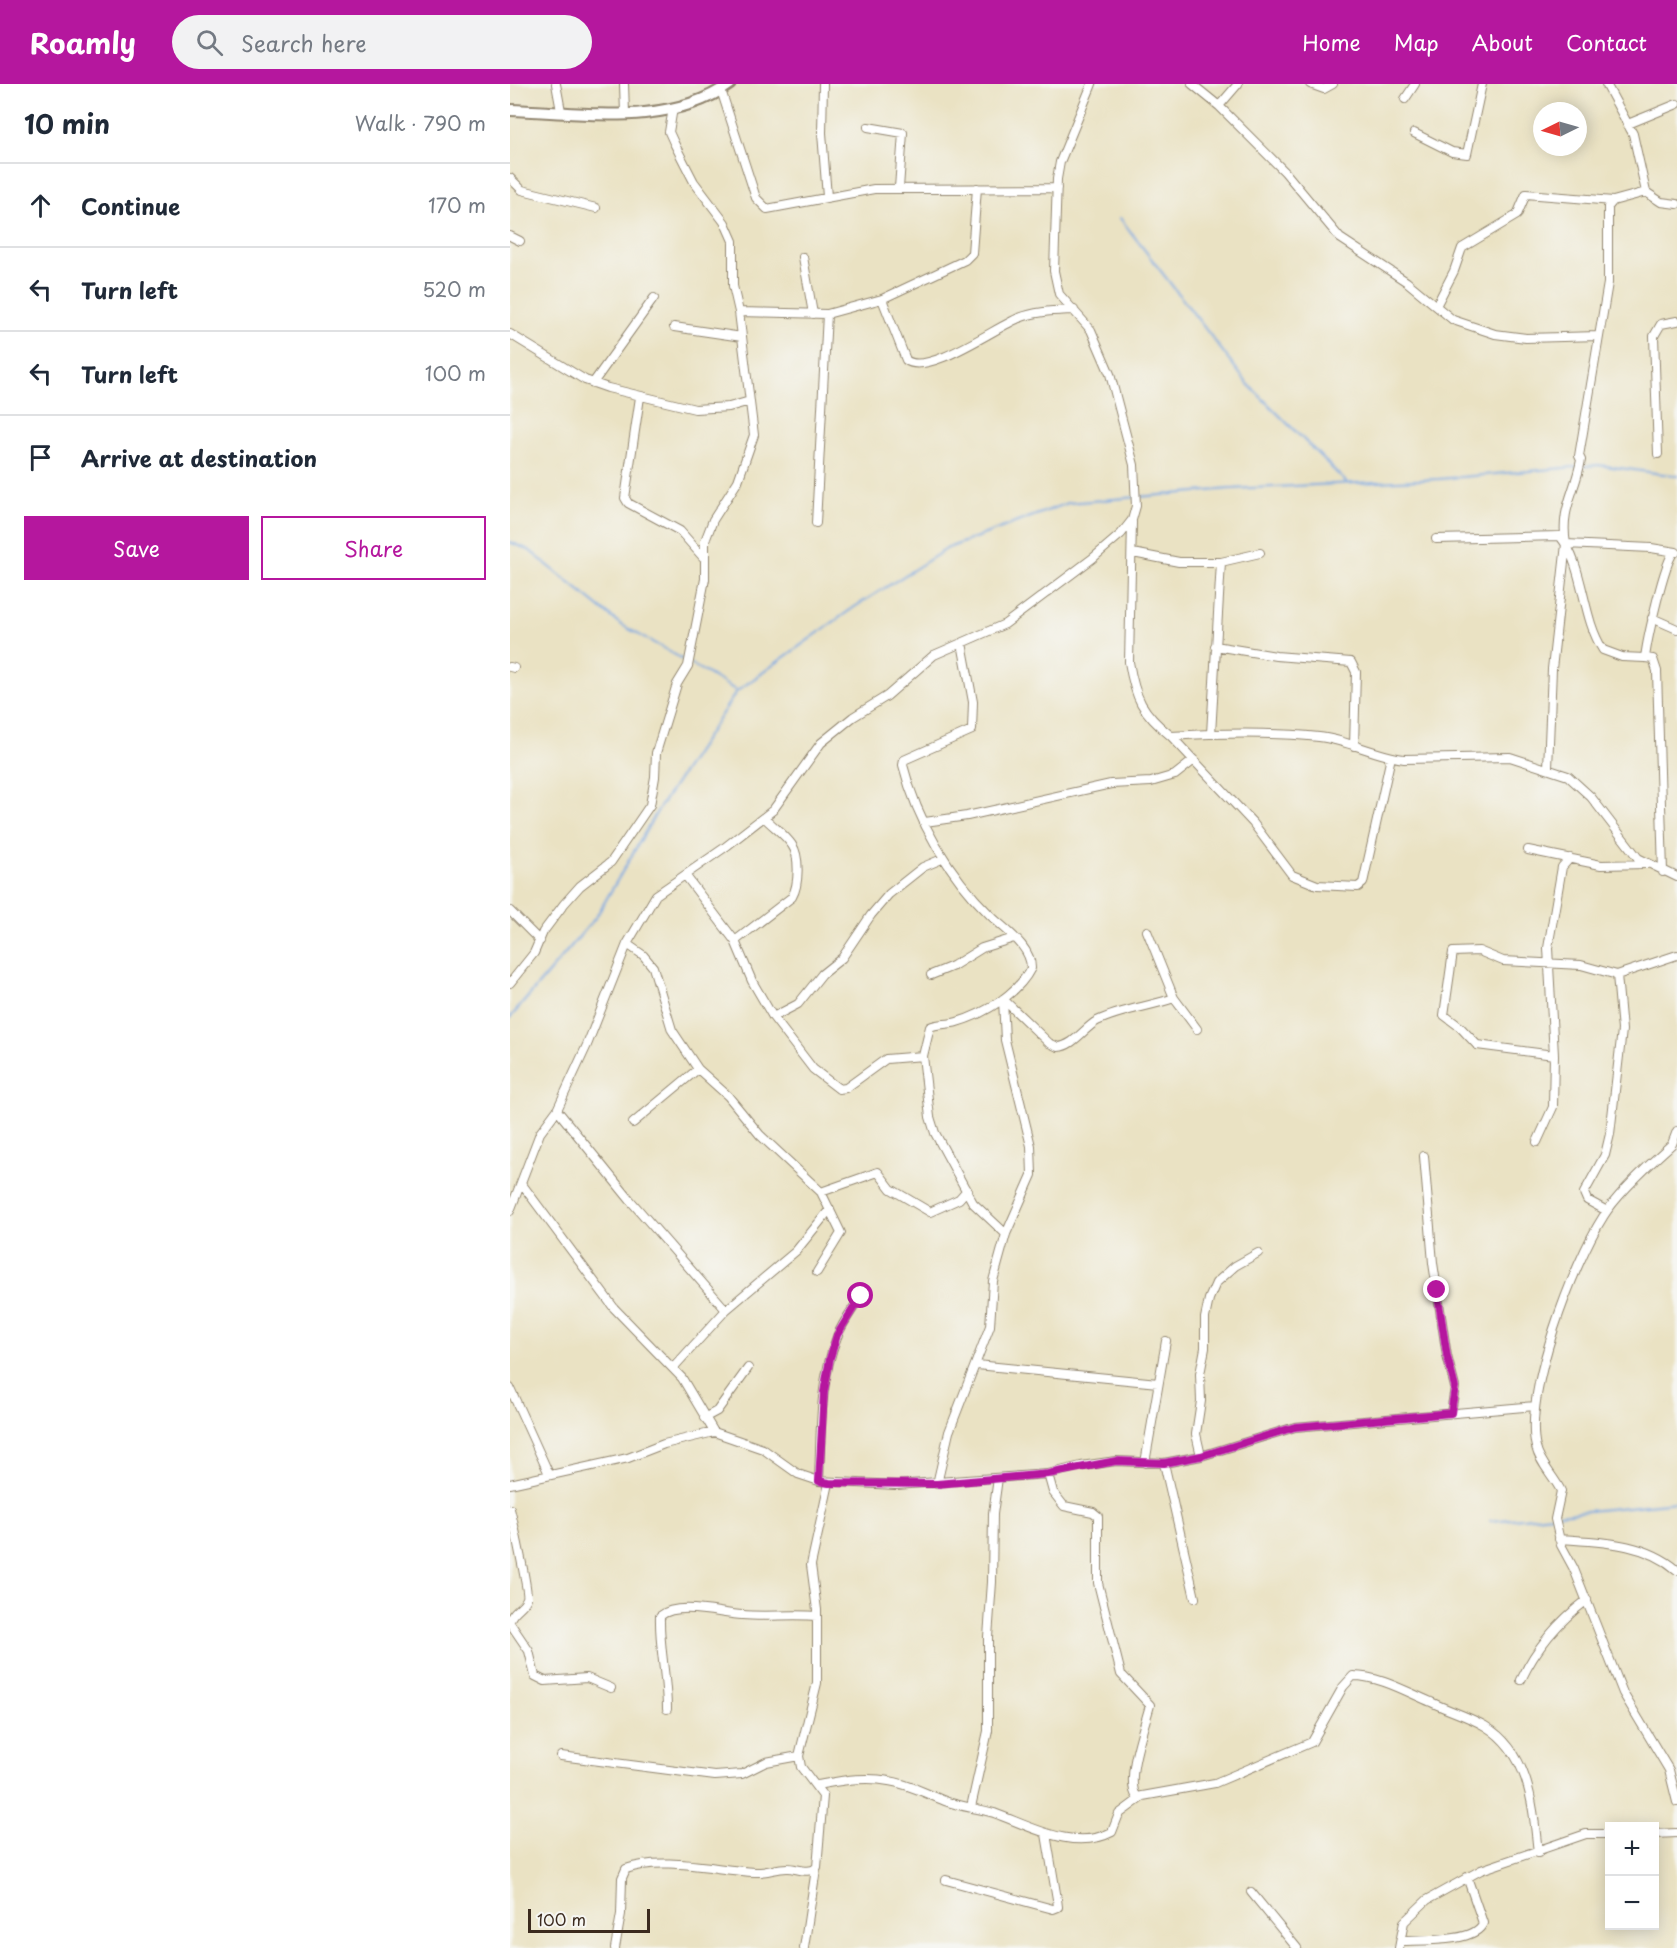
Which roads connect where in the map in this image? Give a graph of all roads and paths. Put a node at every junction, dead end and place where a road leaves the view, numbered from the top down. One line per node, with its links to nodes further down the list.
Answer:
1 (556, 84): 18 (street)
2 (624, 84): 19 (street)
3 (823, 84): 28 (street)
4 (1092, 84): 26 (street)
5 (1192, 84): 15 (street)
6 (1238, 84): 15 (street)
7 (1310, 84): 8 (street)
8 (1333, 84)
9 (1415, 84): 13 (street)
10 (1482, 84): 22 (street)
11 (1606, 84): 20 (street)
12 (726, 87): 16 (main road); 28 (street)
13 (1405, 99)
14 (1677, 104): 20 (street)
15 (1219, 106): 37 (street)
16 (673, 108): 19 (main road); 39 (street)
17 (510, 110): 18 (main road)
18 (561, 111): 19 (main road)
19 (625, 113)
20 (1628, 124): 27 (street)
21 (868, 127): 24 (street)
22 (1414, 133)
23 (510, 178): 31 (street)
24 (899, 188): 25 (street); 28 (street)
25 (977, 188): 26 (street); 36 (street)
26 (1057, 188): 38 (street)
27 (1646, 192): 29 (street); 30 (street)
28 (826, 197)
29 (1613, 201): 37 (street); 45 (street)
30 (1677, 204)
31 (596, 208)
32 (510, 236): 33 (street)
33 (520, 241)
34 (803, 257): 40 (street)
35 (654, 298): 47 (street)
36 (882, 299): 38 (street); 41 (street)
37 (1436, 306): 45 (street)
38 (1074, 310): 51 (street)
39 (739, 312): 40 (street); 46 (street)
40 (813, 314): 41 (street)
41 (827, 314): 52 (street)
42 (1677, 321): 50 (street)
43 (674, 327): 46 (street)
44 (510, 334): 47 (street)
45 (1599, 336): 54 (street)
46 (742, 337): 49 (street)
47 (593, 383): 48 (street)
48 (640, 397): 49 (street); 58 (street)
49 (750, 401): 58 (street)
50 (1658, 454)
51 (1132, 520): 56 (street); 62 (street)
52 (816, 523)
53 (1436, 539): 54 (street)
54 (1566, 544): 55 (street); 64 (street); 70 (street)
55 (1675, 552): 60 (street)
56 (1133, 553): 59 (street); 66 (street)
57 (1260, 553): 59 (street)
58 (703, 557): 83 (street)
59 (1221, 562): 63 (street)
60 (1652, 618): 61 (street); 64 (street)
61 (1677, 629)
62 (962, 643): 71 (street); 72 (street)
63 (1215, 646): 65 (street); 67 (street)
64 (1645, 658): 77 (street)
65 (1211, 734): 66 (street); 67 (street)
66 (1171, 736): 69 (street)
67 (1354, 746): 68 (street)
68 (1390, 757): 69 (street); 70 (street)
69 (1194, 760): 72 (street)
70 (1548, 768): 76 (street)
71 (764, 817): 78 (street); 84 (street)
72 (925, 822): 75 (street)
73 (1528, 850): 74 (street)
74 (1570, 858): 76 (street); 87 (street)
75 (942, 859): 82 (street); 93 (street)
76 (1646, 864): 77 (street)
77 (1663, 872): 79 (street)
78 (685, 875): 84 (street); 85 (street)
79 (1677, 877)
80 (510, 911): 83 (street)
81 (1147, 931): 91 (street)
82 (1014, 938): 88 (street); 92 (street)
83 (540, 941): 90 (street)
84 (735, 941): 93 (street)
85 (627, 944): 97 (street); 98 (street)
86 (1677, 955): 89 (street)
87 (1548, 961): 89 (street); 95 (street); 95 (street)
88 (931, 975)
89 (1617, 975): 109 (street)
90 (510, 982)
91 (1174, 998): 92 (street); 94 (street)
92 (1003, 999): 96 (street); 110 (street)
93 (773, 1017): 96 (street)
94 (1197, 1029)
95 (1554, 1055): 101 (street)
96 (923, 1056): 105 (street)
97 (698, 1070): 99 (street); 106 (street)
98 (557, 1110): 104 (street); 114 (street)
99 (633, 1123)
100 (1677, 1131): 102 (street)
101 (1536, 1142)
102 (1675, 1145): 109 (street)
103 (1424, 1156): 122 (street)
104 (520, 1183): 108 (street); 117 (street)
105 (967, 1190): 106 (street); 110 (street)
106 (821, 1192): 107 (street)
107 (830, 1209): 112 (street); 114 (street)
108 (510, 1211)
109 (1606, 1211): 121 (street)
110 (1006, 1234): 116 (street)
111 (1258, 1253): 125 (street)
112 (817, 1272)
113 (861, 1296): 131 (street)
114 (726, 1310): 117 (street)
115 (1166, 1341): 119 (street)
116 (977, 1365): 119 (street); 134 (street)
117 (673, 1368): 123 (street)
118 (748, 1368): 123 (street)
119 (1158, 1383): 126 (street)
120 (510, 1388): 128 (street)
121 (1535, 1406): 122 (street); 136 (street)
122 (1451, 1413): 125 (street)
123 (704, 1418): 124 (street)
124 (714, 1431): 128 (street); 131 (street)
125 (1201, 1456): 127 (street)
126 (1145, 1463): 127 (street); 129 (street)
127 (1164, 1463): 138 (street)
128 (549, 1474): 133 (street)
129 (1048, 1474): 130 (street); 148 (street)
130 (998, 1478): 134 (street); 150 (street)
131 (819, 1481): 132 (street)
132 (829, 1483): 134 (street); 140 (street)
133 (510, 1484)
134 (937, 1484)
135 (510, 1509): 141 (street)
136 (1559, 1539): 137 (street); 139 (street)
137 (1677, 1570)
138 (1195, 1598)
139 (1587, 1600): 142 (street); 149 (street)
140 (817, 1616): 144 (street); 146 (street)
141 (510, 1622): 143 (street)
142 (1521, 1680)
143 (610, 1688)
144 (667, 1710)
145 (561, 1756): 146 (street)
146 (799, 1756): 147 (street)
147 (817, 1785): 150 (street); 156 (street)
148 (1142, 1797): 151 (street); 155 (street)
149 (1677, 1802)
150 (971, 1807): 151 (street)
151 (1046, 1833): 158 (street)
152 (1677, 1833): 154 (street)
153 (1605, 1834): 155 (street)
154 (1659, 1834)
155 (1538, 1853): 157 (street)
156 (816, 1869): 161 (street); 162 (street)
157 (1467, 1878): 160 (street); 160 (street)
158 (946, 1880)
159 (1251, 1892): 163 (street)
160 (1400, 1945)
161 (615, 1948)
162 (804, 1948)
163 (1297, 1948)

